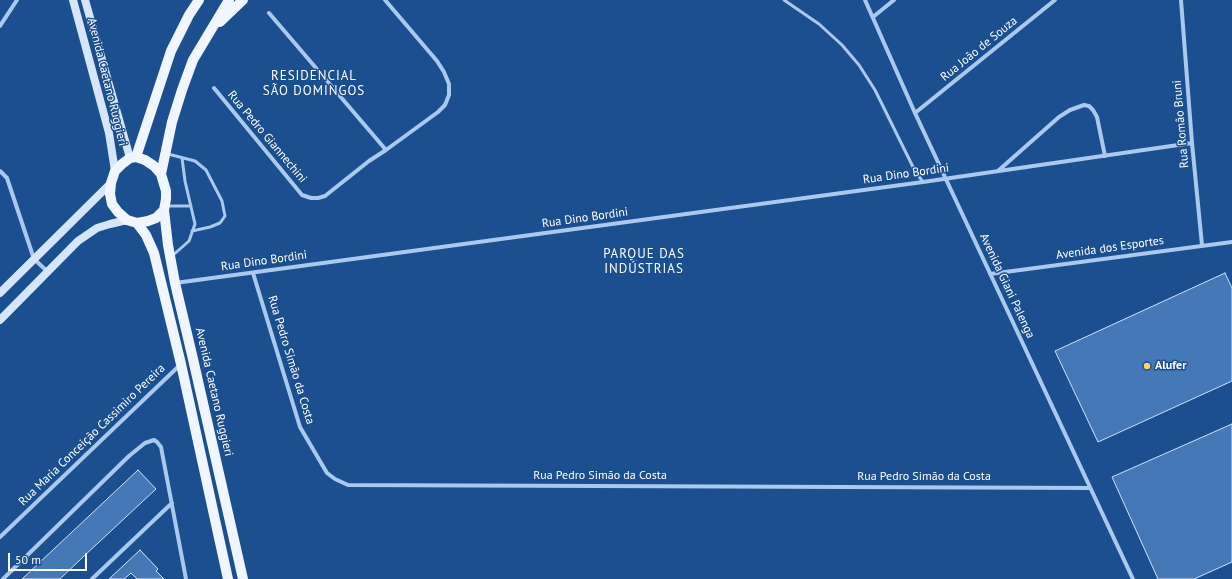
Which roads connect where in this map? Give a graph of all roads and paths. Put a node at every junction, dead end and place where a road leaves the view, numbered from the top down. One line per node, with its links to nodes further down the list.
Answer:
1 (17, 0): 15 (street)
2 (73, 0): 27 (main road, Avenida Caetano Ruggieri)
3 (85, 0): 23 (main road, Avenida Caetano Ruggieri)
4 (199, 0): 23 (main road)
5 (229, 0): 16 (main road)
6 (243, 0): 16 (main road)
7 (385, 0): 20 (street, Rua Pedro Giannechini)
8 (784, 0): 30 (lane)
9 (865, 0): 14 (street, Avenida Giani Palenga)
10 (894, 0): 14 (street)
11 (1055, 0): 18 (street, Rua João de Souza)
12 (1181, 0): 19 (street, Rua Romão Bruni)
13 (269, 13): 20 (street)
14 (873, 17): 18 (street, Avenida Giani Palenga)
15 (0, 26)
16 (208, 33): 21 (main road)
17 (214, 88): 20 (street, Rua Pedro Giannechini)
18 (915, 113): 29 (street, Avenida Giani Palenga)
19 (1192, 143): 22 (street, Rua Dino Bordini); 37 (street, Rua Romão Bruni)
20 (386, 150)
21 (165, 154): 24 (lane); 28 (main road)
22 (1105, 156): 26 (street, Rua Dino Bordini); 26 (street)
23 (133, 158): 27 (main road); 28 (main road)
24 (182, 158): 32 (lane); 35 (lane)
25 (0, 171): 39 (street)
26 (998, 171): 29 (street, Rua Dino Bordini)
27 (115, 172): 31 (main road)
28 (161, 174): 33 (main road)
29 (947, 179): 30 (street, Rua Dino Bordini); 42 (street, Avenida Giani Palenga)
30 (924, 182): 41 (street, Rua Dino Bordini)
31 (111, 183): 34 (main road); 39 (main road)
32 (191, 206): 33 (lane); 35 (lane)
33 (164, 208): 34 (main road); 38 (main road, Avenida Caetano Ruggieri)
34 (132, 221): 40 (main road); 46 (main road)
35 (192, 231): 38 (lane)
36 (1232, 242): 37 (street, Avenida dos Esportes)
37 (1202, 245): 42 (street, Avenida dos Esportes)
38 (170, 257): 43 (main road, Avenida Caetano Ruggieri)
39 (34, 259): 40 (street); 44 (main road)
40 (48, 272): 45 (main road)
41 (254, 273): 43 (street, Rua Dino Bordini); 47 (street, Rua Pedro Simão da Costa)
42 (990, 274): 47 (street, Avenida Giani Palenga)
43 (175, 283): 54 (main road, Avenida Caetano Ruggieri)
44 (0, 294)
45 (0, 320)
46 (181, 364): 49 (street, Rua Maria Conceição Cassimiro Pereira); 53 (main road)
47 (1090, 488): 55 (street, Avenida Giani Palenga)
48 (172, 503): 50 (street); 51 (street); 52 (street)
49 (0, 536)
50 (3, 579)
51 (92, 579)
52 (186, 579)
53 (226, 579)
54 (243, 579)
55 (1133, 579)

